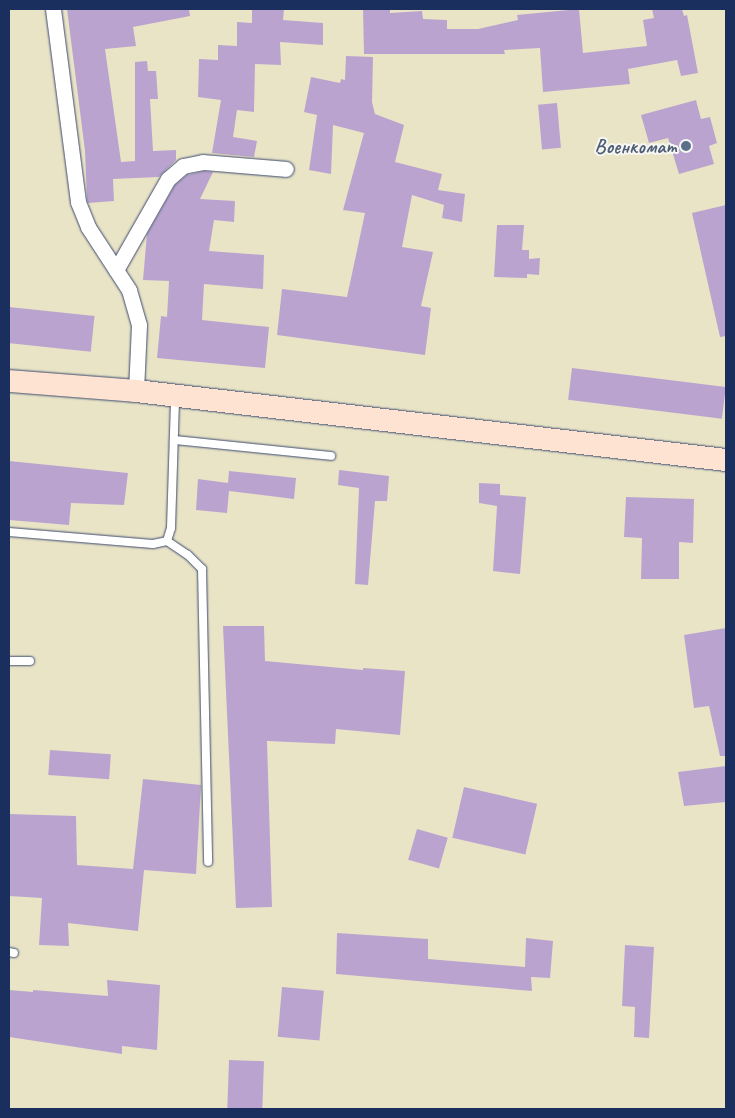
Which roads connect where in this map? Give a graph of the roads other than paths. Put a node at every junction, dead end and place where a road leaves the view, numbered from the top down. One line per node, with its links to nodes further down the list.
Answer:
1 (53, 9): 3 (street)
2 (286, 169): 3 (street)
3 (116, 270): 5 (street)
4 (9, 381): 5 (street)
5 (136, 391): 6 (street)
6 (175, 396): 7 (lane); 9 (street)
7 (174, 440): 8 (lane); 11 (lane)
8 (331, 456)
9 (726, 460)
10 (9, 532): 11 (lane)
11 (167, 540): 14 (lane)
12 (9, 661): 13 (lane)
13 (30, 661)
14 (208, 862)

